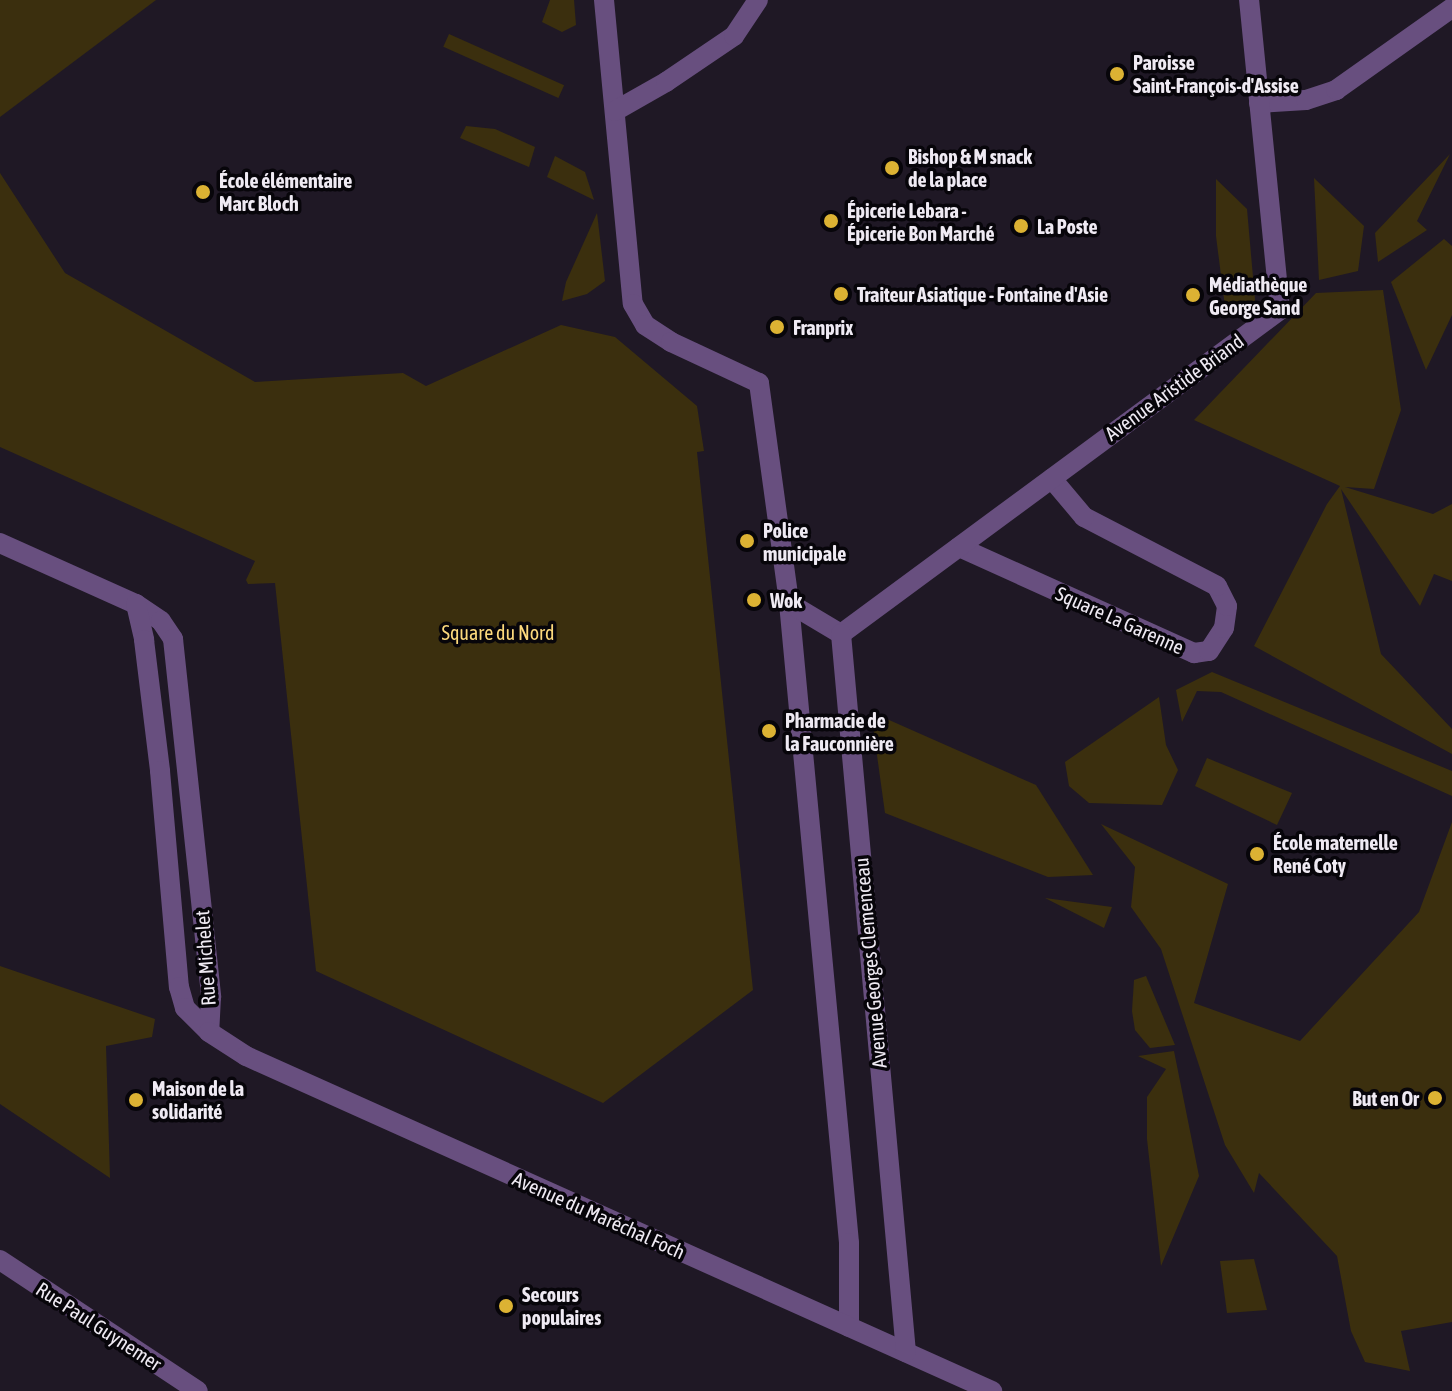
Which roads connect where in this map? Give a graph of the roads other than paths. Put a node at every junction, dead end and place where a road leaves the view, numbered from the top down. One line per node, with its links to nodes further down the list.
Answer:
1 (604, 0): 6 (street)
2 (758, 0): 6 (street)
3 (1249, 0): 5 (street)
4 (1452, 8): 5 (street)
5 (1259, 103): 7 (street, Avenue Aristide Briand)
6 (615, 111): 10 (street)
7 (1052, 479): 9 (street, Avenue Aristide Briand); 9 (street, Square La Garenne)
8 (0, 543): 11 (street, Rue Michelet)
9 (959, 547): 12 (street, Avenue Aristide Briand)
10 (789, 603): 12 (street); 15 (street)
11 (136, 604): 13 (street, Rue Michelet); 13 (street, Rue Michelet)
12 (841, 634): 16 (street, Avenue Georges Clemenceau)
13 (209, 1032): 15 (street, Avenue du Maréchal Foch)
14 (0, 1260): 17 (street, Rue Paul Guynemer)
15 (849, 1327): 16 (street, Avenue du Maréchal Foch)
16 (906, 1352): 18 (street, Avenue du Maréchal Foch)
17 (198, 1391)
18 (992, 1391)

